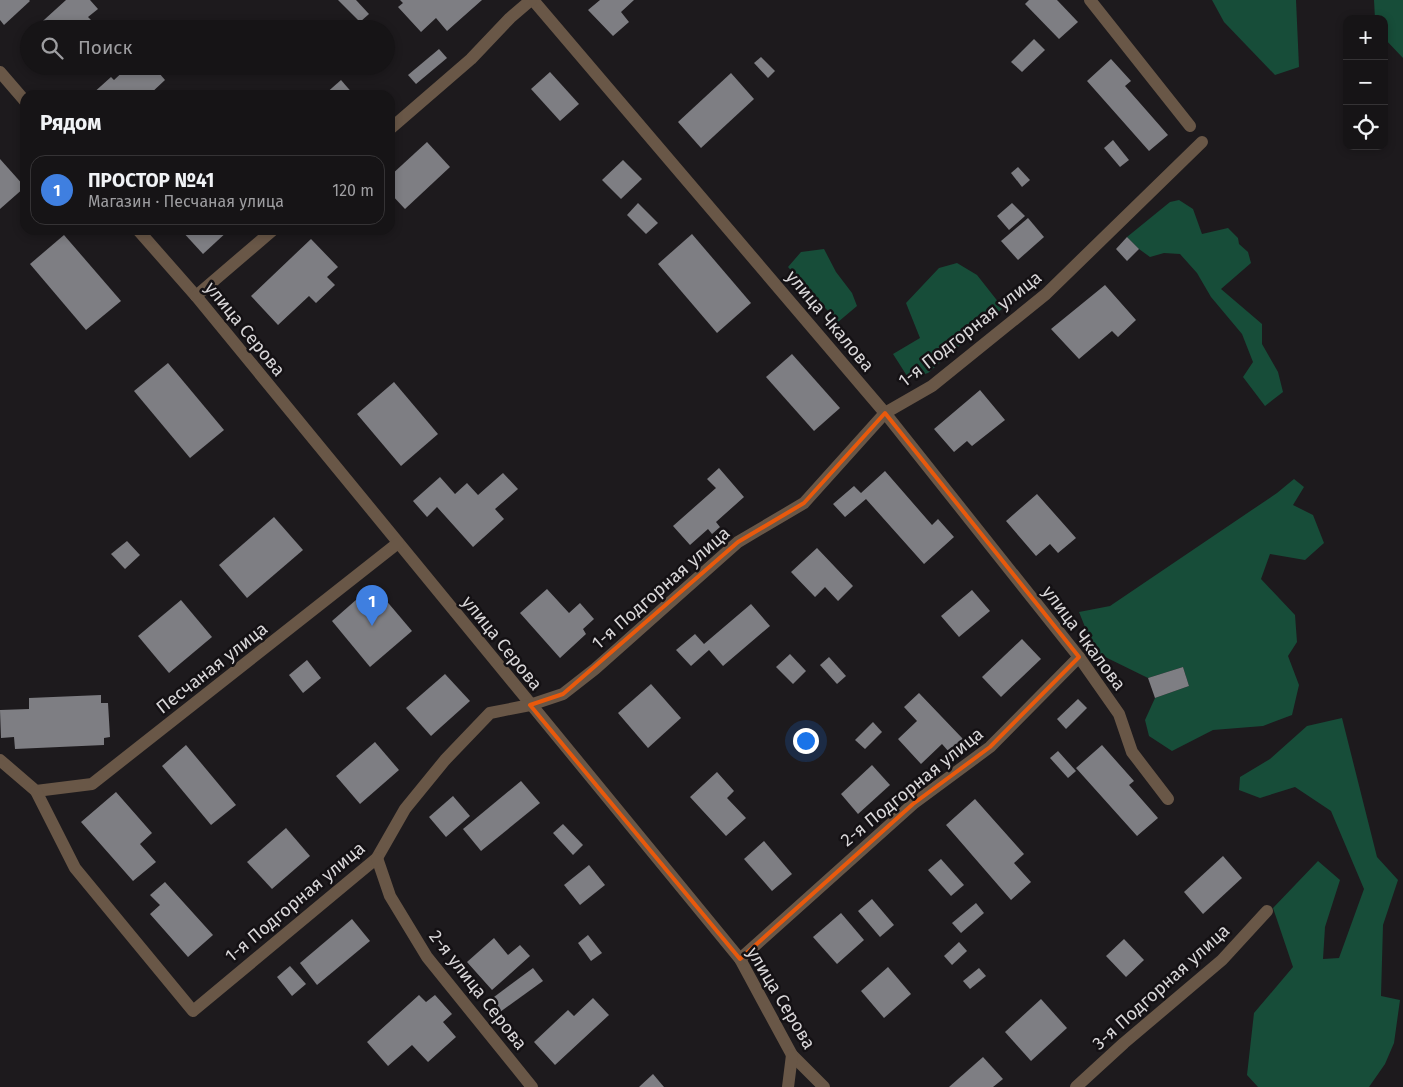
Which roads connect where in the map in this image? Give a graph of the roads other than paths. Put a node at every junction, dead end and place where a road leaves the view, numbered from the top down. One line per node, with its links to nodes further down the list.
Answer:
1 (532, 0): 5 (street); 11 (street, улица Чкалова)
2 (1090, 0): 6 (street)
3 (0, 72): 4 (street)
4 (20, 95)
5 (395, 125)
6 (1190, 126)
7 (1202, 142): 11 (street, 1-я Подгорная улица)
8 (142, 235): 10 (street, улица Серова)
9 (267, 235): 10 (street)
10 (196, 296): 12 (street, улица Серова)
11 (885, 413): 13 (street, улица Чкалова); 14 (street, 1-я Подгорная улица)
12 (398, 543): 14 (street, улица Серова); 16 (street, Песчаная улица)
13 (1079, 656): 17 (street, улица Чкалова); 20 (street, 2-я Подгорная улица)
14 (530, 705): 18 (street, 1-я Подгорная улица); 20 (street, улица Серова)
15 (0, 760): 16 (street)
16 (36, 791): 18 (street, 1-я Подгорная улица)
17 (1168, 800)
18 (377, 858): 22 (street, 2-я улица Серова)
19 (1267, 911): 25 (street, 3-я Подгорная улица)
20 (740, 960): 21 (street, улица Серова)
21 (792, 1055): 23 (street); 24 (street, улица Серова)
22 (532, 1087)
23 (788, 1087)
24 (824, 1087)
25 (1076, 1087)

